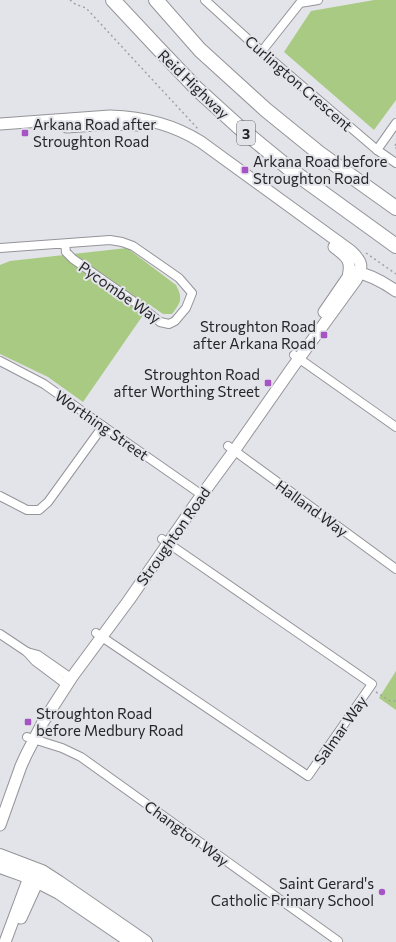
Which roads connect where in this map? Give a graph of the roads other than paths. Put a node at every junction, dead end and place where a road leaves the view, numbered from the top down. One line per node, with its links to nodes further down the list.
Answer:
1 (113, 0): 13 (highway, Reid Highway / 3)
2 (156, 0): 11 (highway, Reid Highway / 3)
3 (205, 0): 5 (street, Curlington Crescent)
4 (318, 0): 5 (street)
5 (262, 51): 9 (street, Curlington Crescent)
6 (396, 123): 9 (street)
7 (0, 124): 15 (street)
8 (0, 131): 15 (street)
9 (377, 150): 10 (street, Curlington Crescent)
10 (396, 163)
11 (396, 208)
12 (65, 244): 12 (street, Pycombe Way); 14 (street, Pycombe Way)
13 (396, 246)
14 (0, 248)
15 (357, 264): 16 (street); 17 (street); 18 (street, Stroughton Road)
16 (396, 285)
17 (396, 291)
18 (297, 356): 21 (street); 22 (street, Stroughton Road)
19 (0, 361): 20 (street, Worthing Street)
20 (103, 426): 23 (street, Worthing Street); 24 (street)
21 (396, 427)
22 (231, 449): 23 (street, Stroughton Road); 26 (street, Halland Way)
23 (199, 493): 25 (street, Stroughton Road)
24 (0, 496)
25 (165, 541): 28 (street, Stroughton Road); 28 (street, Salmar Way)
26 (396, 569)
27 (0, 634): 29 (street)
28 (98, 635): 29 (street, Stroughton Road)
29 (66, 680): 30 (street, Stroughton Road)
30 (31, 738): 31 (street, Stroughton Road); 32 (street, Stroughton Road); 40 (street, Changton Way)
31 (0, 803)
32 (0, 825)
33 (0, 855): 35 (main road)
34 (0, 867): 35 (main road)
35 (35, 874): 36 (street); 37 (street); 38 (main road); 39 (main road)
36 (5, 942)
37 (12, 942)
38 (131, 942)
39 (146, 942)
40 (337, 942)

